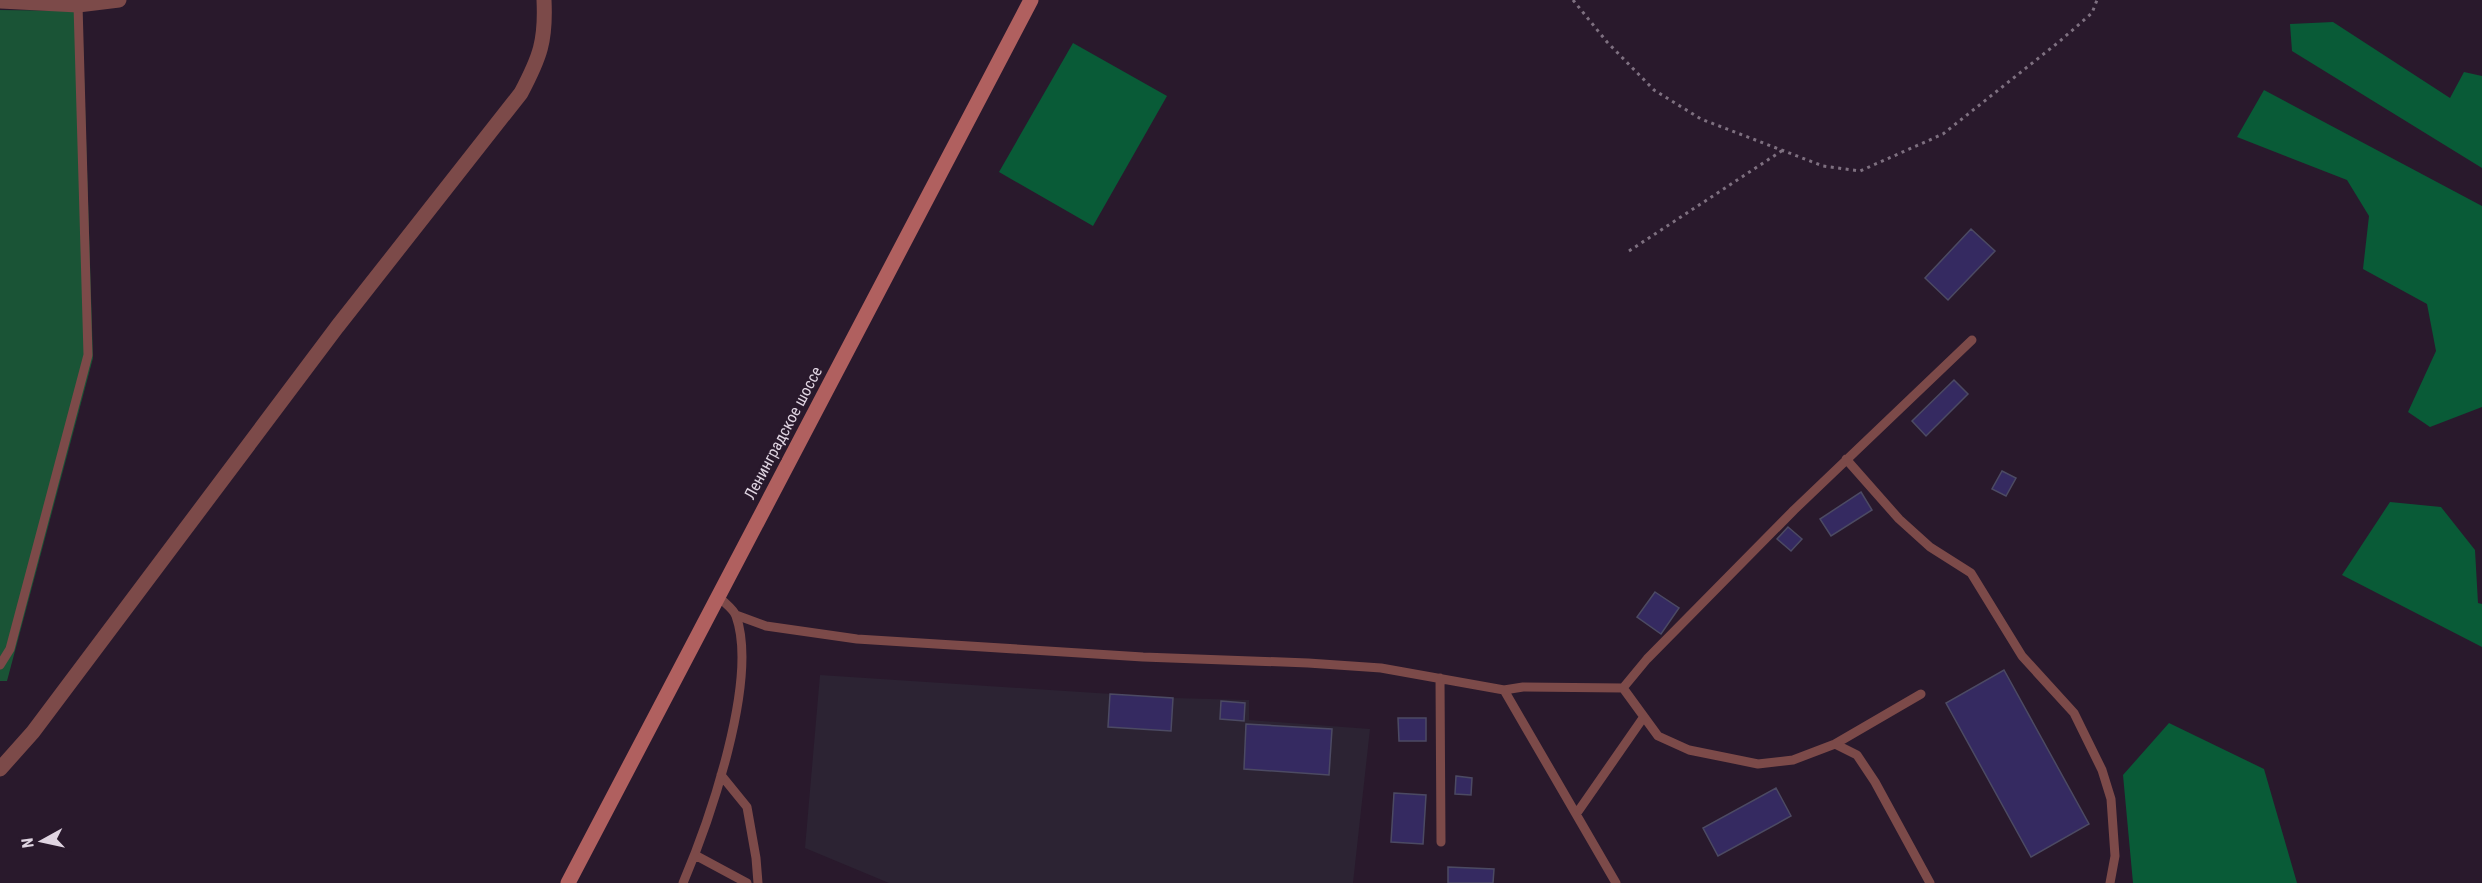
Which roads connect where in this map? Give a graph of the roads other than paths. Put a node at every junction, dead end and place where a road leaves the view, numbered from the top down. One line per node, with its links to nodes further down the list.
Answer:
1 (119, 0): 5 (street)
2 (544, 0): 17 (street)
3 (1031, 0): 8 (main road, Ленинградское шоссе)
4 (0, 1): 5 (street)
5 (78, 5): 10 (lane)
6 (1972, 340): 7 (lane)
7 (1846, 459): 12 (lane); 28 (lane)
8 (718, 596): 9 (lane); 22 (main road, Ленинградское шоссе)
9 (736, 615): 11 (lane); 18 (lane)
10 (0, 665)
11 (1440, 678): 13 (lane); 20 (lane)
12 (1623, 688): 13 (lane); 15 (lane)
13 (1504, 690): 19 (lane)
14 (1921, 694): 16 (lane)
15 (1643, 718): 16 (lane); 19 (lane)
16 (1835, 744): 27 (lane)
17 (0, 769)
18 (721, 775): 21 (lane); 25 (lane)
19 (1577, 813): 26 (lane)
20 (1441, 842)
21 (695, 855): 23 (lane); 24 (lane)
22 (568, 883)
23 (682, 883)
24 (747, 883)
25 (758, 883)
26 (1616, 883)
27 (1930, 883)
28 (2110, 883)

